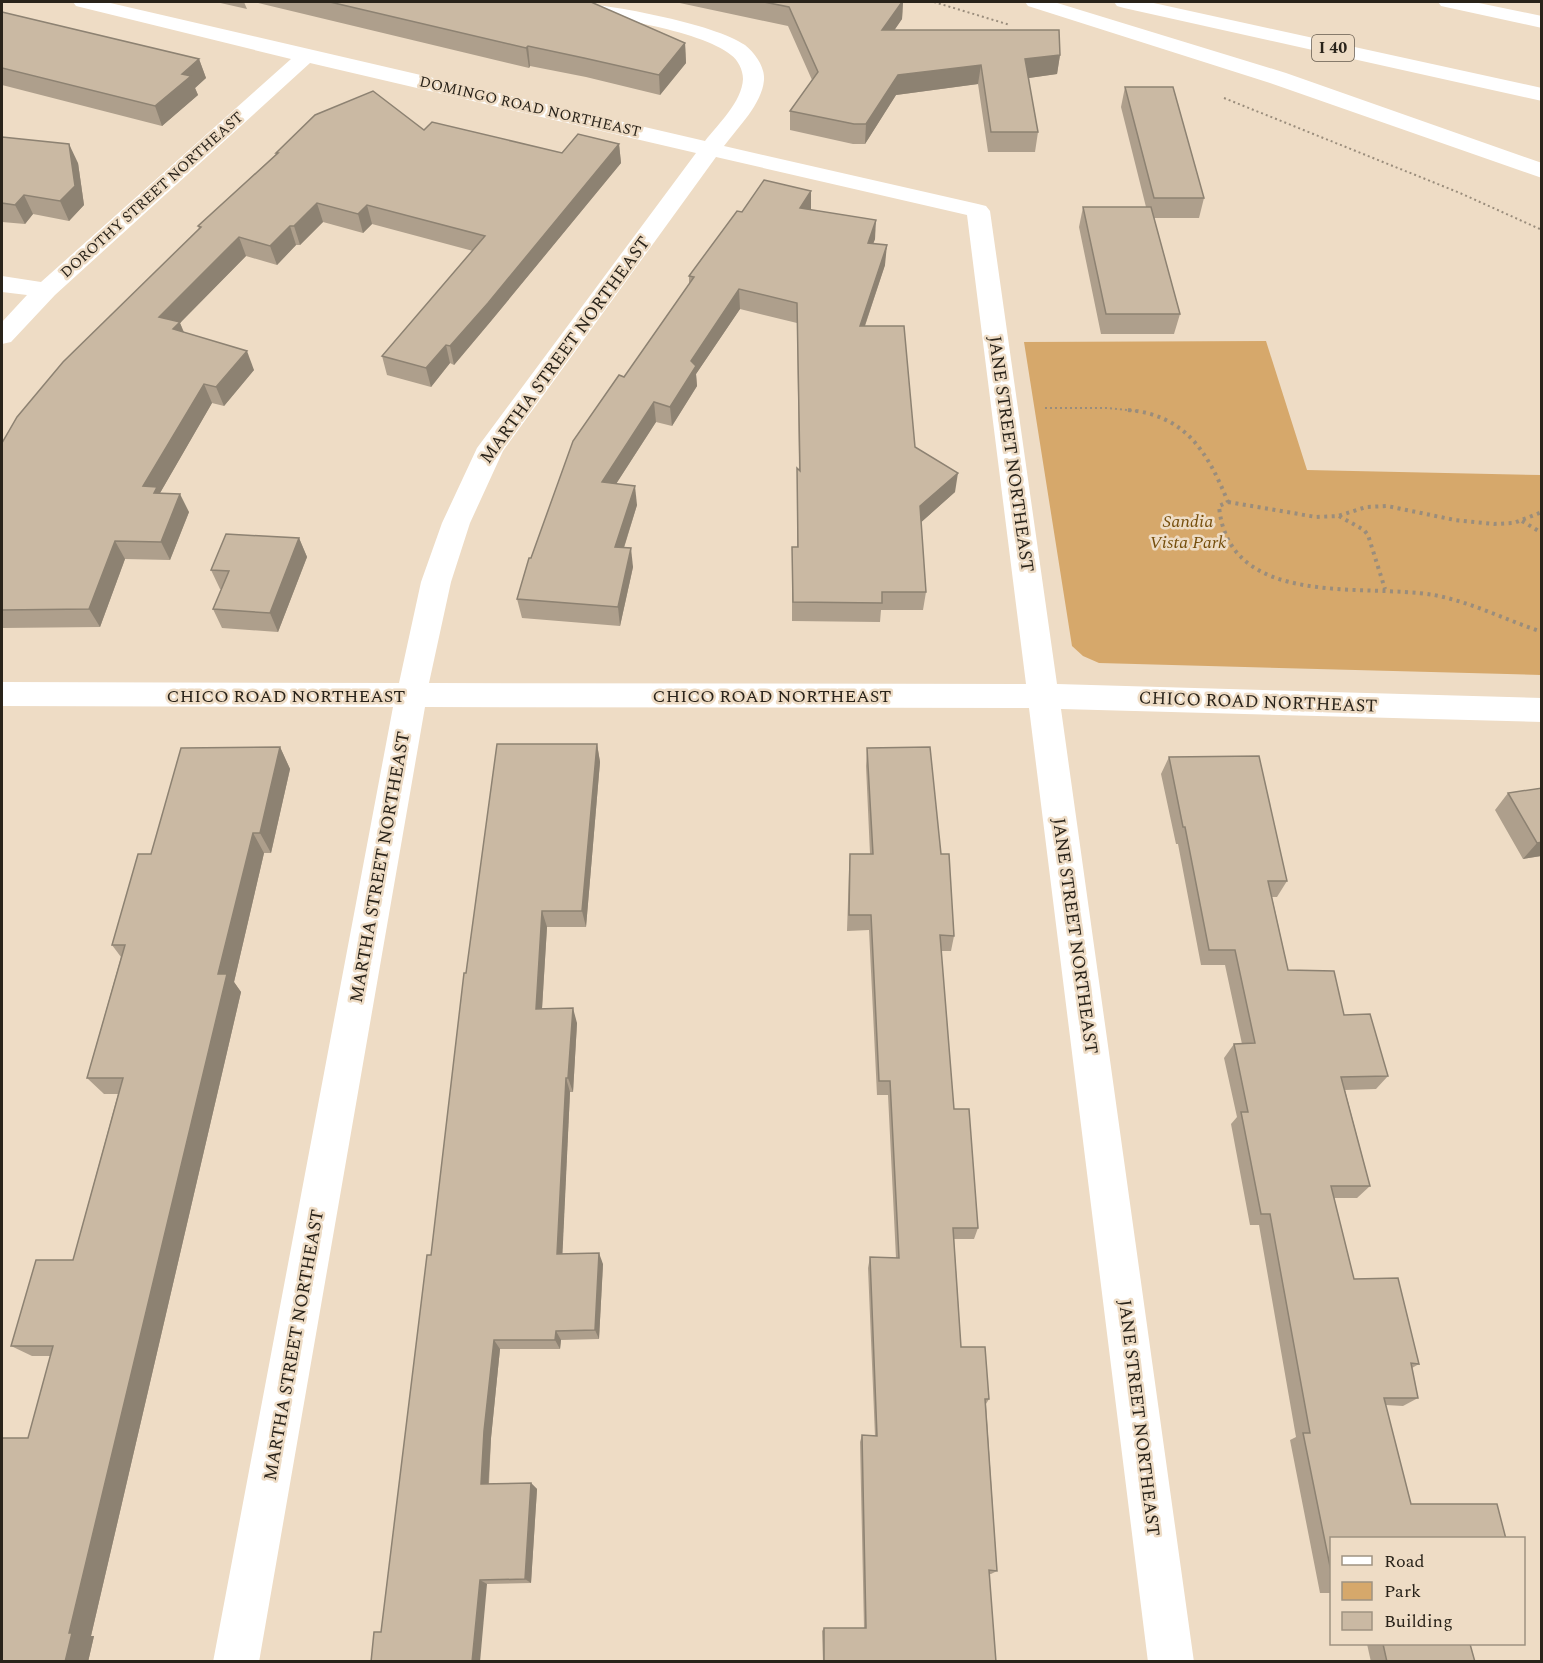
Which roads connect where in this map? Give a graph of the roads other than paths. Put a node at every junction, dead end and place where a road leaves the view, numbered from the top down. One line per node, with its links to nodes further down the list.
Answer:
1 (83, 2): 7 (main road, DOMINGO ROAD NORTHEAST)
2 (565, 2): 9 (main road, MARTHA STREET NORTHEAST)
3 (1035, 2): 10 (main road)
4 (1124, 2): 8 (main road, I 40)
5 (1448, 2): 6 (main road)
6 (1542, 22)
7 (306, 56): 9 (main road, DOMINGO ROAD NORTHEAST); 13 (main road, DOROTHY STREET NORTHEAST)
8 (1542, 95)
9 (712, 148): 11 (main road, DOMINGO ROAD NORTHEAST); 16 (main road, MARTHA STREET NORTHEAST)
10 (1542, 171)
11 (978, 211): 17 (main road, JANE STREET NORTHEAST)
12 (2, 284): 13 (main road)
13 (46, 290): 14 (main road, DOROTHY STREET NORTHEAST)
14 (2, 336)
15 (2, 694): 16 (main road, CHICO ROAD NORTHEAST)
16 (411, 696): 17 (main road, CHICO ROAD NORTHEAST); 19 (main road, MARTHA STREET NORTHEAST)
17 (1044, 696): 18 (main road, CHICO ROAD NORTHEAST); 20 (main road, JANE STREET NORTHEAST)
18 (1542, 710)
19 (237, 1662)
20 (1171, 1662)

